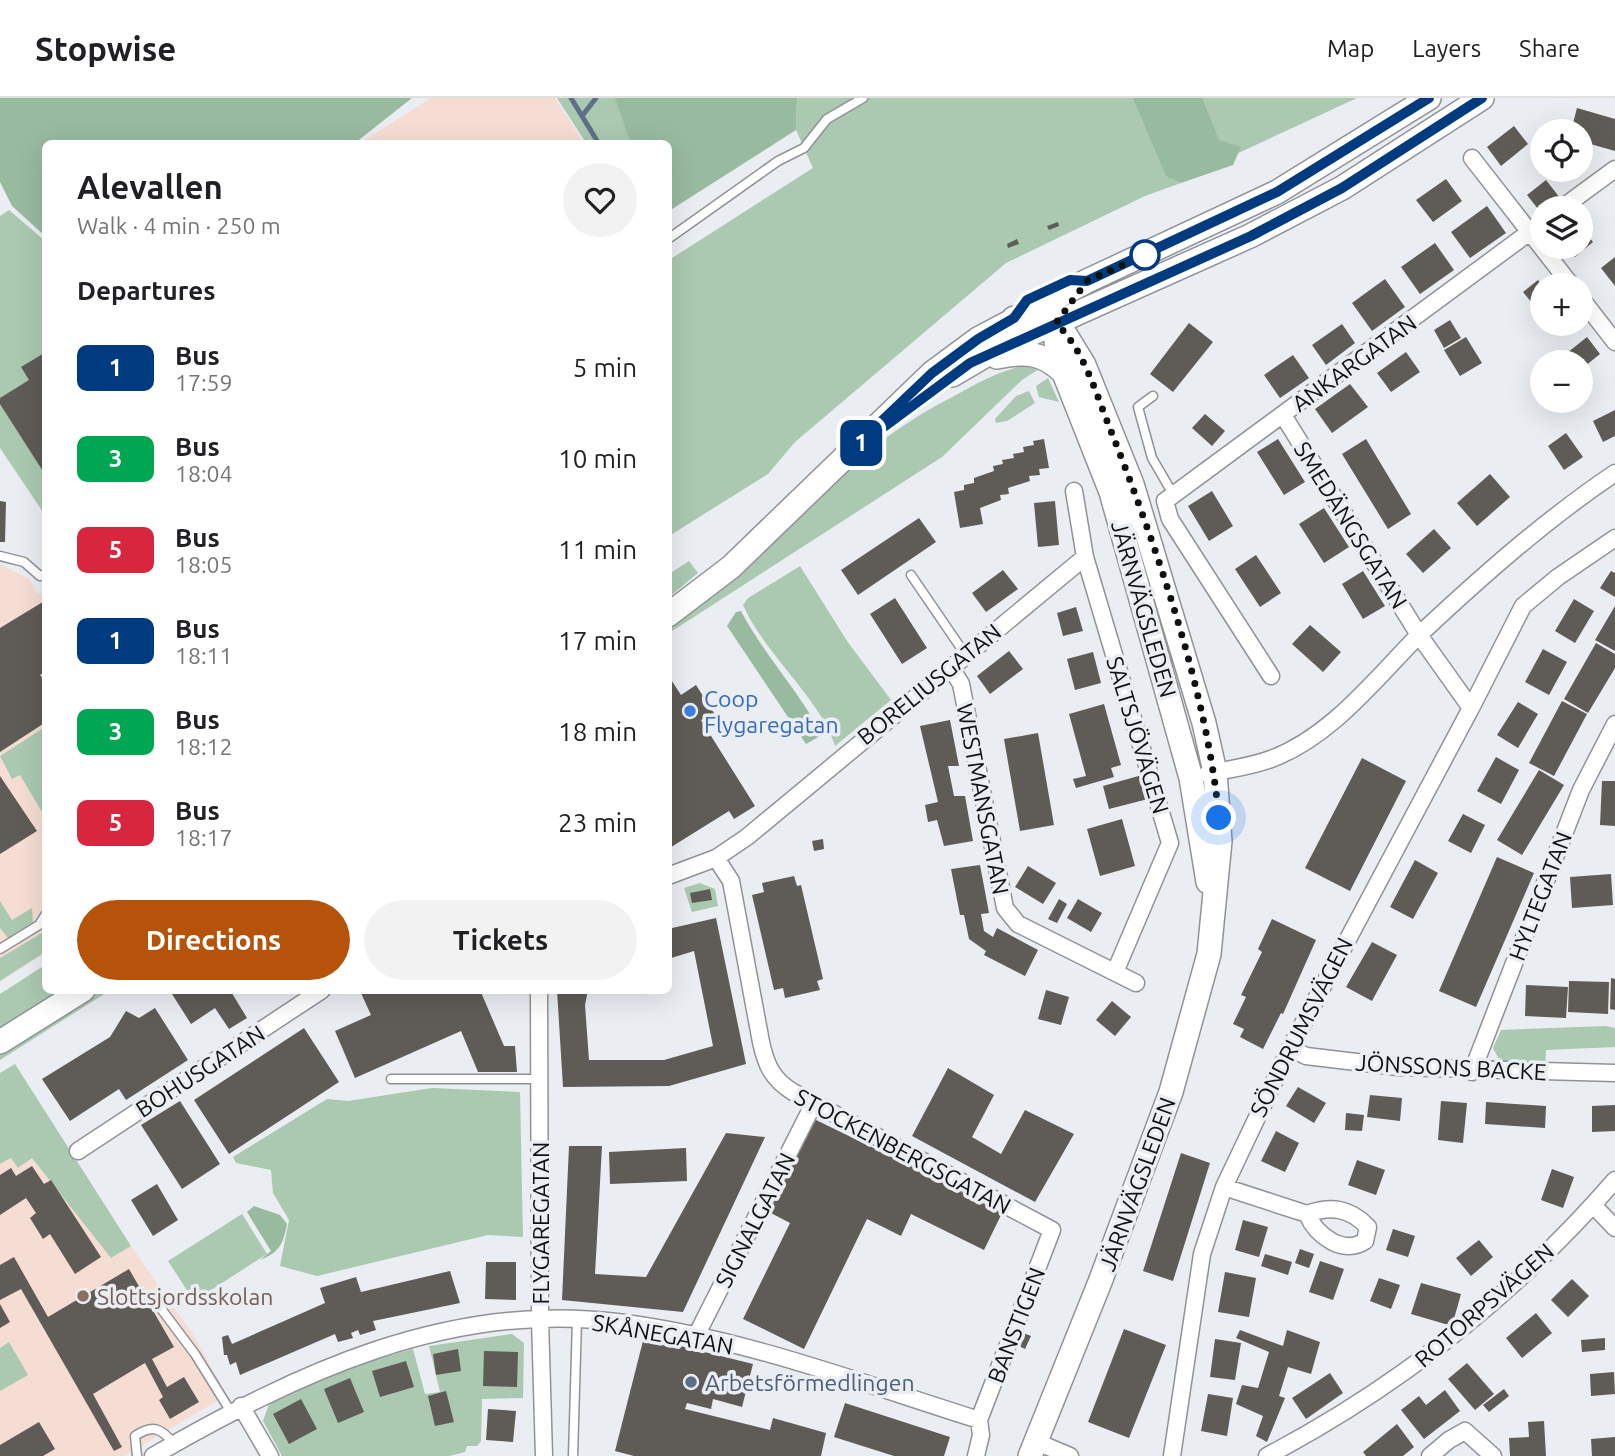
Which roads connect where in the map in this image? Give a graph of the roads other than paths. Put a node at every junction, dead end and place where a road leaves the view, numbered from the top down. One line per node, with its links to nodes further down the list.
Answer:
1 (863, 98): 9 (lane)
2 (1429, 98): 10 (main road)
3 (1482, 98): 11 (main road)
4 (1472, 158): 7 (street)
5 (1615, 169): 6 (street)
6 (1578, 196)
7 (1530, 222)
8 (1530, 232): 19 (street, ANKARGATAN)
9 (672, 236)
10 (1087, 281): 13 (main road); 14 (main road)
11 (1102, 305): 14 (main road); 17 (main road)
12 (1593, 310): 15 (street)
13 (1014, 318): 14 (main road); 20 (main road)
14 (1056, 323): 16 (main road); 17 (main road, JÄRNVÄGSLEDEN)
15 (1612, 331)
16 (970, 363): 17 (main road); 20 (main road)
17 (1074, 369): 36 (main road, JÄRNVÄGSLEDEN); 37 (main road, JÄRNVÄGSLEDEN)
18 (1153, 396): 23 (lane)
19 (1283, 415): 23 (street, ANKARGATAN); 30 (street, SMEDÄNGSGATAN)
20 (846, 455): 29 (main road)
21 (1615, 473): 30 (street)
22 (1074, 491): 26 (street, SALTSJÖVÄGEN)
23 (1169, 497): 33 (street)
24 (1615, 538): 34 (street, SÖNDRUMSVÄGEN)
25 (0, 556): 27 (lane)
26 (1085, 557): 31 (street, BORELIUSGATAN); 43 (street, SALTSJÖVÄGEN)
27 (42, 575)
28 (911, 575): 31 (lane)
29 (672, 612)
30 (1419, 635): 34 (street); 36 (street)
31 (965, 654): 32 (street, BORELIUSGATAN)
32 (950, 666): 38 (street, BORELIUSGATAN); 43 (street, WESTMANSGATAN)
33 (1271, 676)
34 (1471, 708): 49 (street, SÖNDRUMSVÄGEN)
35 (1615, 724): 50 (street, HYLTEGATAN)
36 (1214, 772): 37 (street); 40 (main road, JÄRNVÄGSLEDEN)
37 (1191, 778): 40 (main road, JÄRNVÄGSLEDEN)
38 (716, 858): 39 (street, BORELIUSGATAN); 54 (street, STOCKENBERGSGATAN)
39 (672, 874)
40 (1212, 902): 69 (main road, JÄRNVÄGSLEDEN)
41 (42, 921): 42 (lane)
42 (0, 948)
43 (1115, 972): 44 (street, WESTMANSGATAN)
44 (1136, 983)
45 (77, 994): 48 (main road)
46 (316, 994): 55 (street, BOHUSGATAN)
47 (539, 994): 53 (street, FLYGAREGATAN)
48 (0, 1042)
49 (1290, 1048): 50 (street, JÖNSSONS BACKE); 57 (street, SÖNDRUMSVÄGEN)
50 (1472, 1072): 51 (street, JÖNSSONS BACKE)
51 (1615, 1073)
52 (391, 1079): 53 (lane)
53 (539, 1079): 63 (street, FLYGAREGATAN)
54 (814, 1103): 61 (street, STOCKENBERGSGATAN); 65 (street, SIGNALGATAN)
55 (78, 1151)
56 (1615, 1180): 58 (street, ROTORPSVÄGEN)
57 (1224, 1187): 59 (street); 78 (street, SÖNDRUMSVÄGEN)
58 (1593, 1205): 60 (street); 70 (street, ROTORPSVÄGEN)
59 (1307, 1214)
60 (1615, 1228)
61 (1052, 1230): 67 (street, BANSTIGEN)
62 (156, 1302): 66 (lane)
63 (540, 1319): 64 (street, SKÅNEGATAN); 66 (street, SKÅNEGATAN); 74 (street, FLYGAREGATAN)
64 (577, 1320): 65 (street, SKÅNEGATAN); 75 (lane)
65 (696, 1336): 67 (street, SKÅNEGATAN)
66 (236, 1409): 68 (street, SKÅNEGATAN); 73 (street)
67 (979, 1420): 76 (street, BANSTIGEN)
68 (174, 1444): 71 (lane); 72 (street, SKÅNEGATAN)
69 (1033, 1449): 77 (street)
70 (1274, 1454)
71 (137, 1456)
72 (153, 1456)
73 (270, 1456)
74 (544, 1456)
75 (573, 1456)
76 (976, 1456)
77 (1070, 1456)
78 (1172, 1456)
79 (1430, 1456): 80 (street)
80 (1493, 1456)

